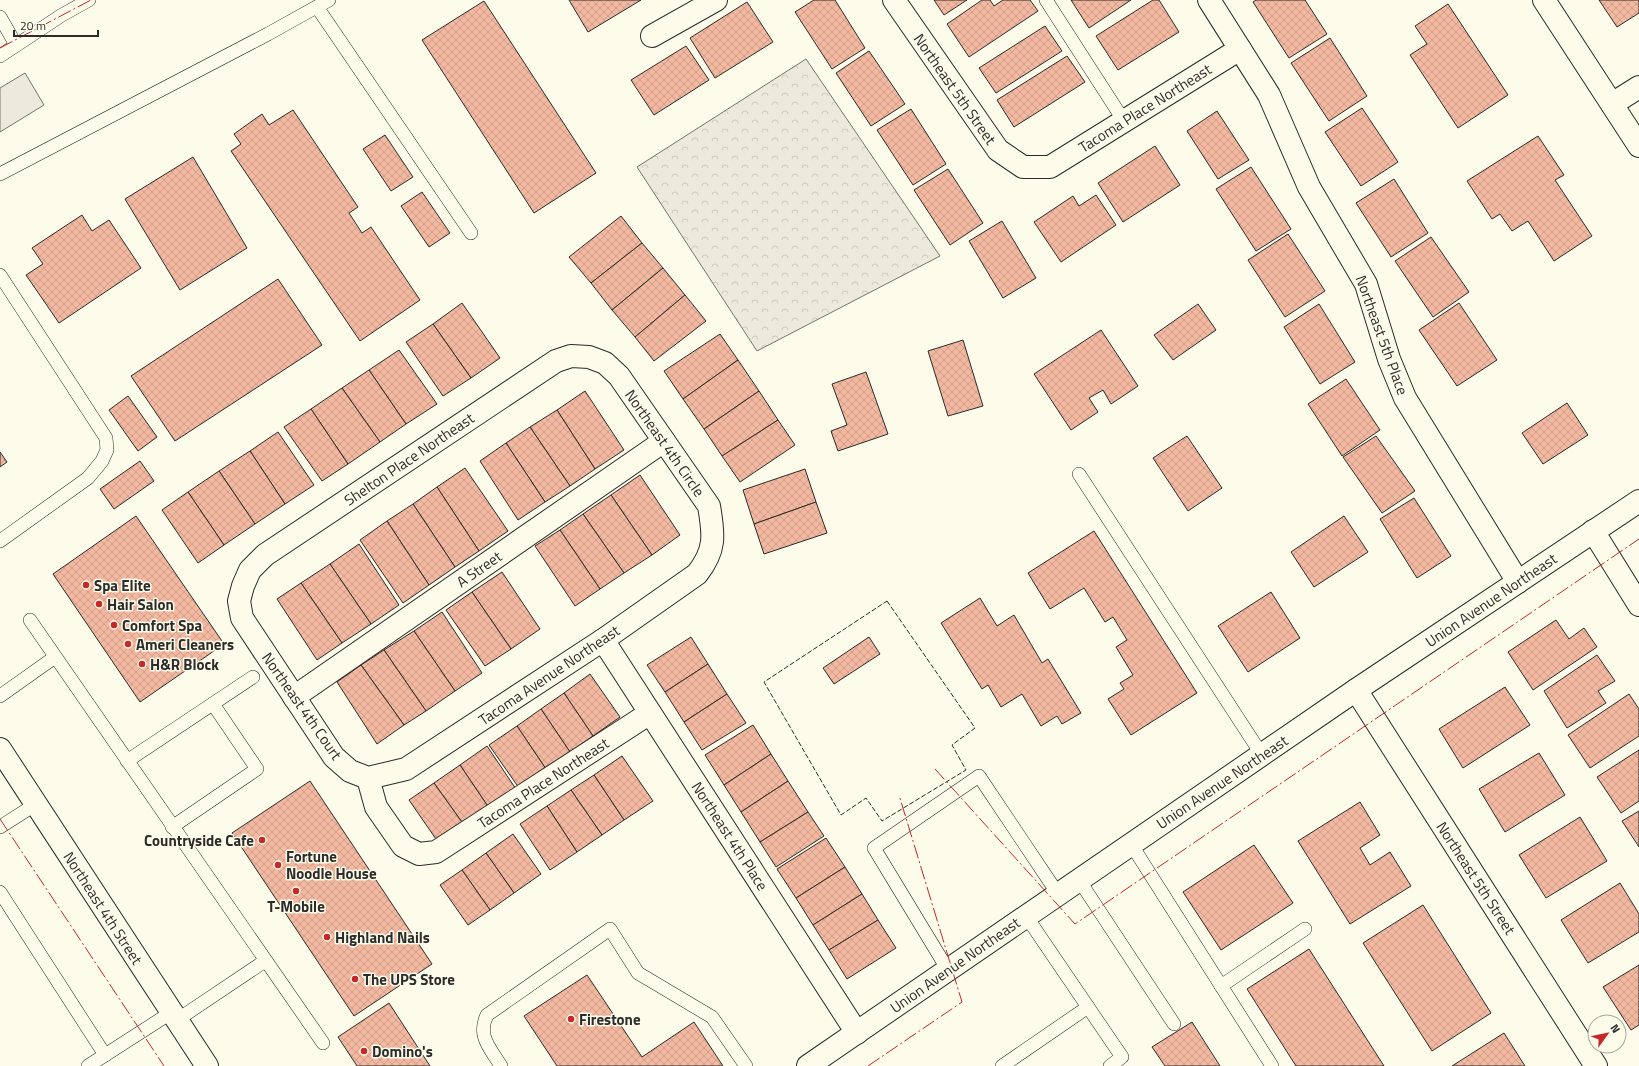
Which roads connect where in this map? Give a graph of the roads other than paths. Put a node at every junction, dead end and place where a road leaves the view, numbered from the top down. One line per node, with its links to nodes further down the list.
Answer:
1 (89, 0): 11 (lane)
2 (329, 0): 8 (lane)
3 (716, 0): 10 (street)
4 (894, 0): 18 (street, Northeast 5th Street)
5 (1046, 0): 16 (lane)
6 (1209, 0): 12 (street, Northeast 5th Place)
7 (1544, 0): 15 (street)
8 (317, 7): 19 (lane); 20 (lane)
9 (0, 17): 11 (lane)
10 (652, 36)
11 (16, 45): 13 (lane)
12 (1240, 49): 16 (street, Tacoma Place Northeast); 29 (street, Northeast 5th Place)
13 (0, 56)
14 (1639, 87): 15 (street)
15 (1612, 104): 17 (street)
16 (1124, 121): 18 (street, Tacoma Place Northeast)
17 (1639, 146)
18 (1050, 167)
19 (0, 174)
20 (471, 233)
21 (0, 275): 27 (lane)
22 (589, 357): 23 (street, Northeast 4th Circle); 30 (street, Shelton Place Northeast)
23 (664, 441): 28 (street, Northeast 4th Circle); 38 (street, A Street)
24 (1079, 474): 42 (lane)
25 (1639, 501): 26 (street, Union Avenue Northeast)
26 (1593, 531): 29 (street, Union Avenue Northeast); 31 (street)
27 (0, 541)
28 (711, 547): 33 (street, Tacoma Avenue Northeast)
29 (1518, 582): 36 (street, Union Avenue Northeast)
30 (244, 586): 38 (street, Northeast 4th Court)
31 (1639, 605)
32 (30, 620): 34 (lane)
33 (603, 640): 40 (street, Northeast 4th Place); 44 (street, Tacoma Avenue Northeast)
34 (55, 657): 37 (lane); 43 (lane)
35 (253, 677): 39 (lane)
36 (1356, 690): 42 (street, Union Avenue Northeast); 71 (street, Northeast 5th Street)
37 (0, 696)
38 (294, 697): 44 (street, Northeast 4th Court)
39 (213, 704): 43 (lane); 47 (lane)
40 (650, 713): 44 (street, Tacoma Place Northeast); 60 (street, Northeast 4th Place)
41 (0, 749): 45 (street, Northeast 4th Street)
42 (1262, 755): 48 (street, Union Avenue Northeast)
43 (127, 761): 47 (lane)
44 (368, 778)
45 (36, 804): 46 (lane); 58 (street, Northeast 4th Street)
46 (0, 827)
47 (172, 827): 54 (lane)
48 (1131, 844): 49 (street, Union Avenue Northeast); 56 (lane)
49 (1079, 880): 51 (street, Union Avenue Northeast); 59 (lane)
50 (0, 892): 62 (lane)
51 (1058, 894): 52 (street, Union Avenue Northeast); 55 (lane)
52 (1026, 916): 55 (street, Union Avenue Northeast); 57 (lane)
53 (1304, 929): 56 (lane)
54 (265, 961): 58 (lane); 61 (lane)
55 (948, 970): 60 (street, Union Avenue Northeast)
56 (1221, 986): 70 (lane)
57 (1088, 1007): 68 (lane); 69 (lane)
58 (174, 1016): 62 (lane); 64 (street, Northeast 4th Street)
59 (1174, 1024)
60 (857, 1033): 67 (street, Union Avenue Northeast)
61 (322, 1043)
62 (105, 1055): 63 (lane)
63 (88, 1066)
64 (207, 1066)
65 (501, 1066): 66 (lane)
66 (746, 1066)
67 (808, 1066)
68 (1002, 1066)
69 (1110, 1066)
70 (1272, 1066)
71 (1596, 1066)

